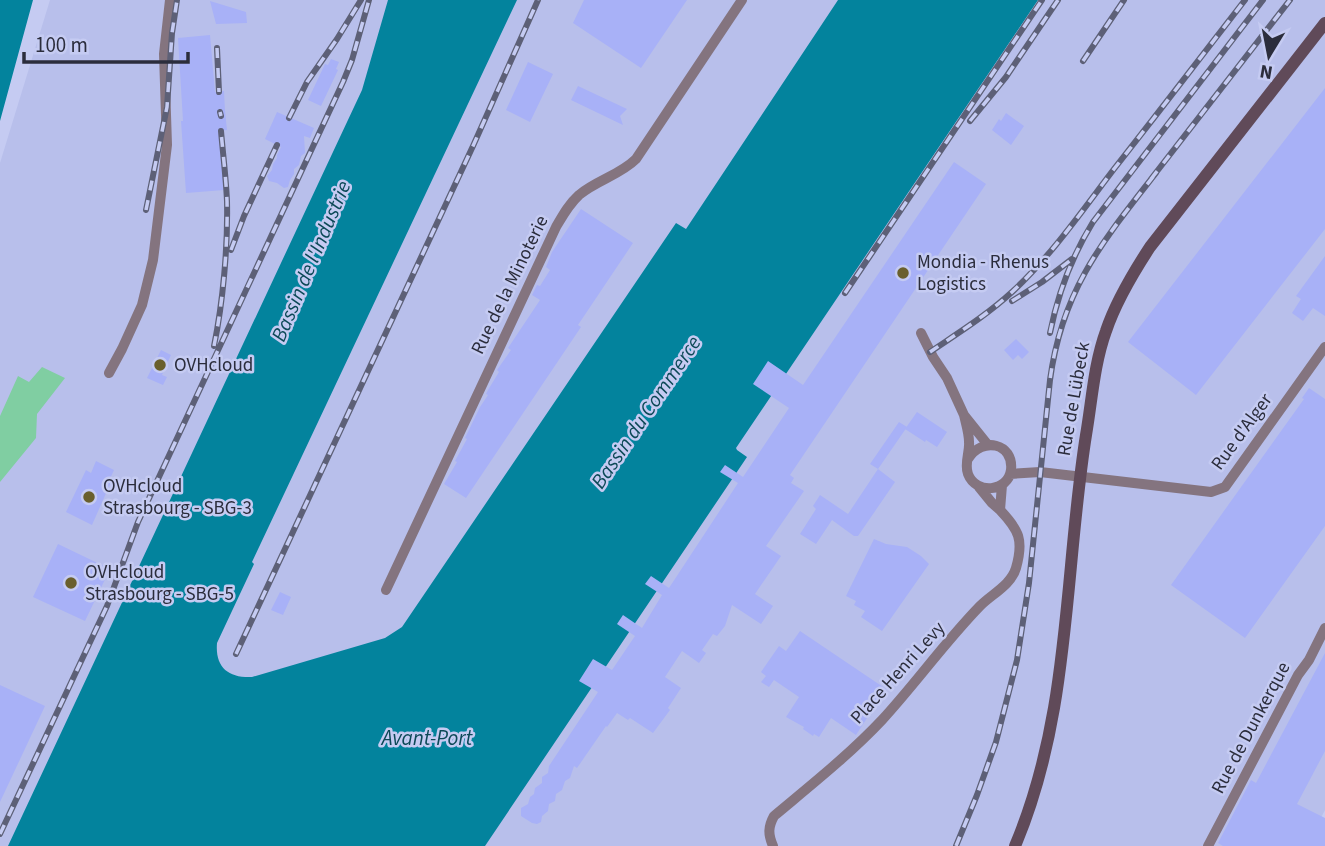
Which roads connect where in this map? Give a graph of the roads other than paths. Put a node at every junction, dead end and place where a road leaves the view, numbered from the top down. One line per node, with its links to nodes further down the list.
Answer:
1 (170, 0): 6 (street)
2 (742, 0): 17 (street, Rue de la Minoterie)
3 (1325, 23): 13 (main road, Rue de Lübeck)
4 (921, 333): 7 (street)
5 (1325, 347): 13 (street, Rue d'Alger)
6 (109, 373)
7 (964, 415): 8 (street); 10 (street)
8 (988, 445): 9 (street); 10 (street)
9 (1010, 458): 11 (street); 12 (street)
10 (968, 459): 15 (street)
11 (1040, 472): 12 (street); 13 (street, Rue d'Alger)
12 (1010, 474): 14 (street)
13 (1080, 476): 20 (main road, Rue de Lübeck)
14 (1002, 485): 15 (street); 16 (street)
15 (979, 487): 16 (street, Place Henri Levy)
16 (1000, 510): 19 (street, Place Henri Levy)
17 (386, 590)
18 (1325, 628): 21 (street, Rue de Dunkerque)
19 (773, 846)
20 (1015, 846)
21 (1208, 846)

